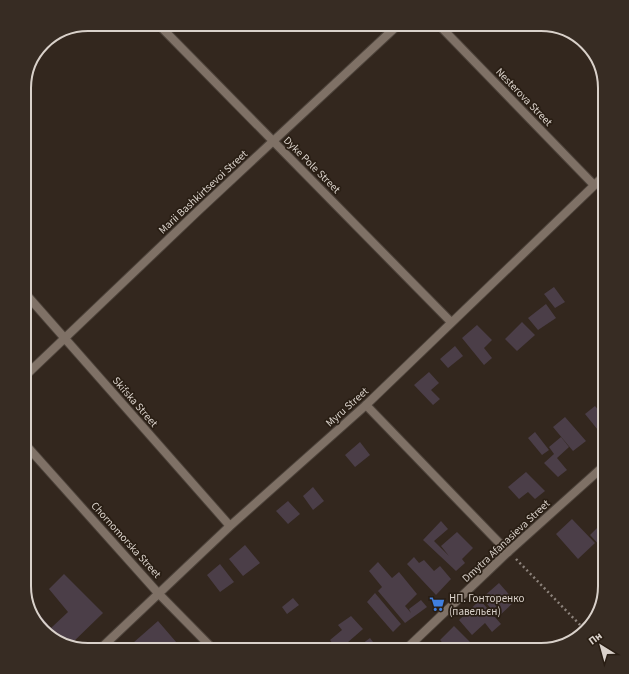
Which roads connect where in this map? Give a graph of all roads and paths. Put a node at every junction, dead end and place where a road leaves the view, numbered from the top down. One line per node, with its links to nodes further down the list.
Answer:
1 (165, 31): 4 (street, Dyke Pole Street)
2 (391, 31): 4 (street, Marii Bashkirtsevoi Street)
3 (445, 31): 6 (street, Nesterova Street)
4 (273, 141): 8 (street, Dyke Pole Street); 9 (street, Marii Bashkirtsevoi Street)
5 (598, 182): 6 (street, Myru Street)
6 (594, 186): 8 (street, Myru Street)
7 (31, 300): 9 (street, Skifska Street)
8 (451, 322): 11 (street, Myru Street)
9 (65, 338): 10 (street, Marii Bashkirtsevoi Street); 14 (street, Skifska Street)
10 (31, 371)
11 (366, 405): 14 (street, Myru Street); 15 (street)
12 (31, 451): 16 (street, Chornomorska Street)
13 (598, 471): 15 (street, Dmytra Afanasieva Street)
14 (230, 526): 16 (street, Myru Street)
15 (508, 552): 17 (path); 20 (street, Dmytra Afanasieva Street)
16 (158, 593): 18 (street, Myru Street); 19 (street, Chornomorska Street)
17 (581, 626)
18 (106, 643)
19 (207, 643)
20 (412, 643)

